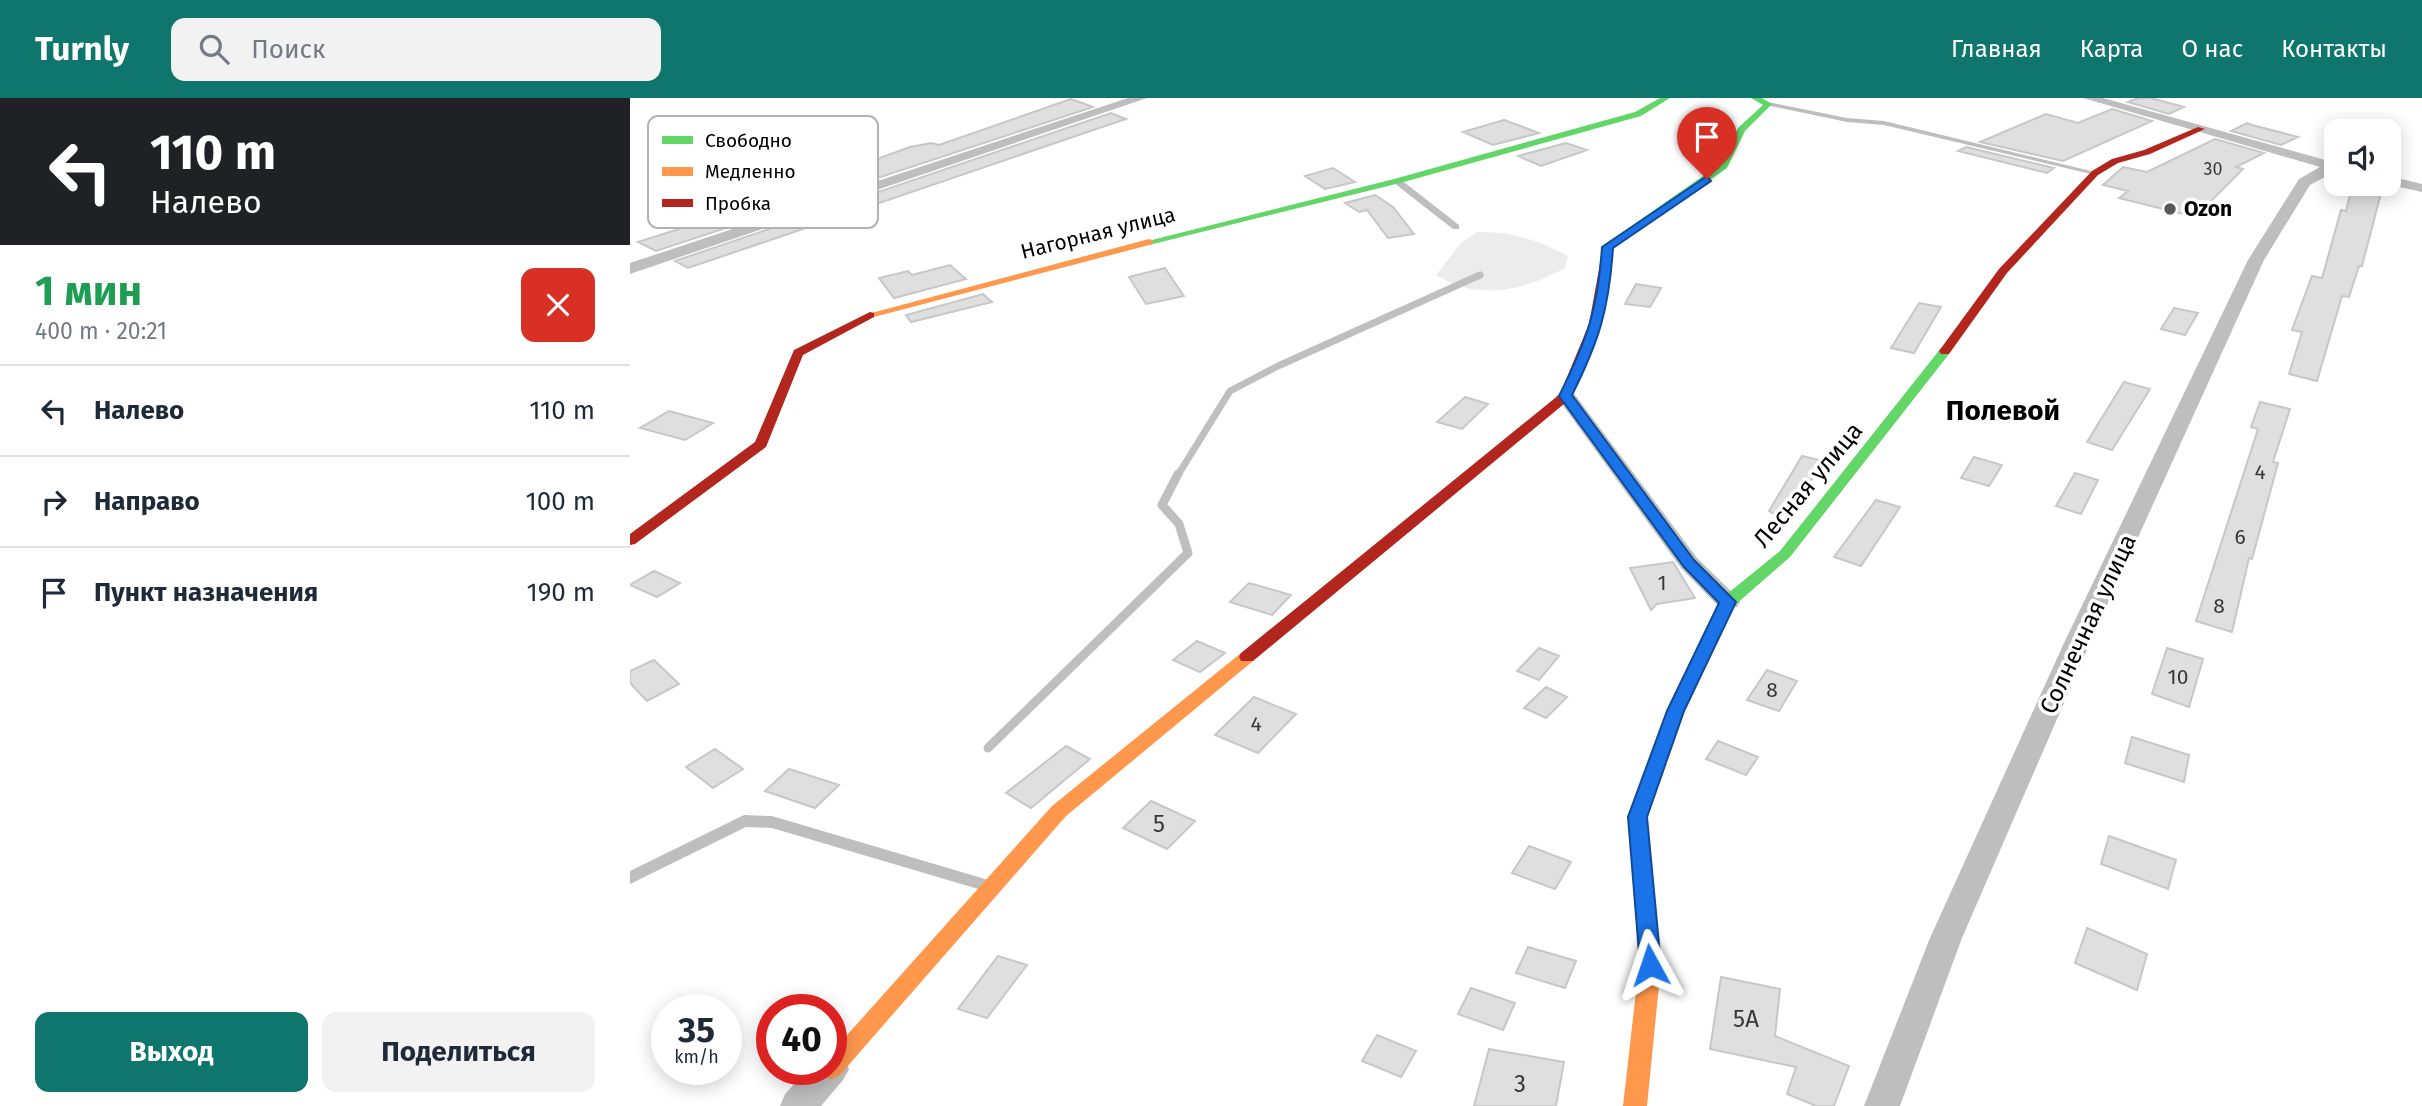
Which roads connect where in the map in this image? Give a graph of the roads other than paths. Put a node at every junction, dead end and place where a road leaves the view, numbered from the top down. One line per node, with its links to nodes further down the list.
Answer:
1 (1141, 98): 11 (street)
2 (1666, 98): 9 (street, Нагорная улица)
3 (2089, 98): 5 (street)
4 (1761, 101): 8 (lane); 16 (street)
5 (2201, 129): 6 (street); 8 (street, Лесная улица)
6 (2324, 163)
7 (2324, 171): 25 (street, Солнечная улица)
8 (2095, 173): 18 (street, Лесная улица)
9 (1396, 181): 13 (lane); 17 (street, Нагорная улица)
10 (2401, 183): 12 (street)
11 (878, 186)
12 (2422, 188)
13 (1457, 227)
14 (753, 228): 15 (street)
15 (630, 269)
16 (1566, 396): 18 (street); 20 (street)
17 (630, 541)
18 (1728, 602): 24 (street, Лесная улица)
19 (630, 878): 20 (lane)
20 (992, 887): 21 (street)
21 (847, 1051)
22 (817, 1085): 23 (street)
23 (798, 1106)
24 (1635, 1106)
25 (1882, 1106)

